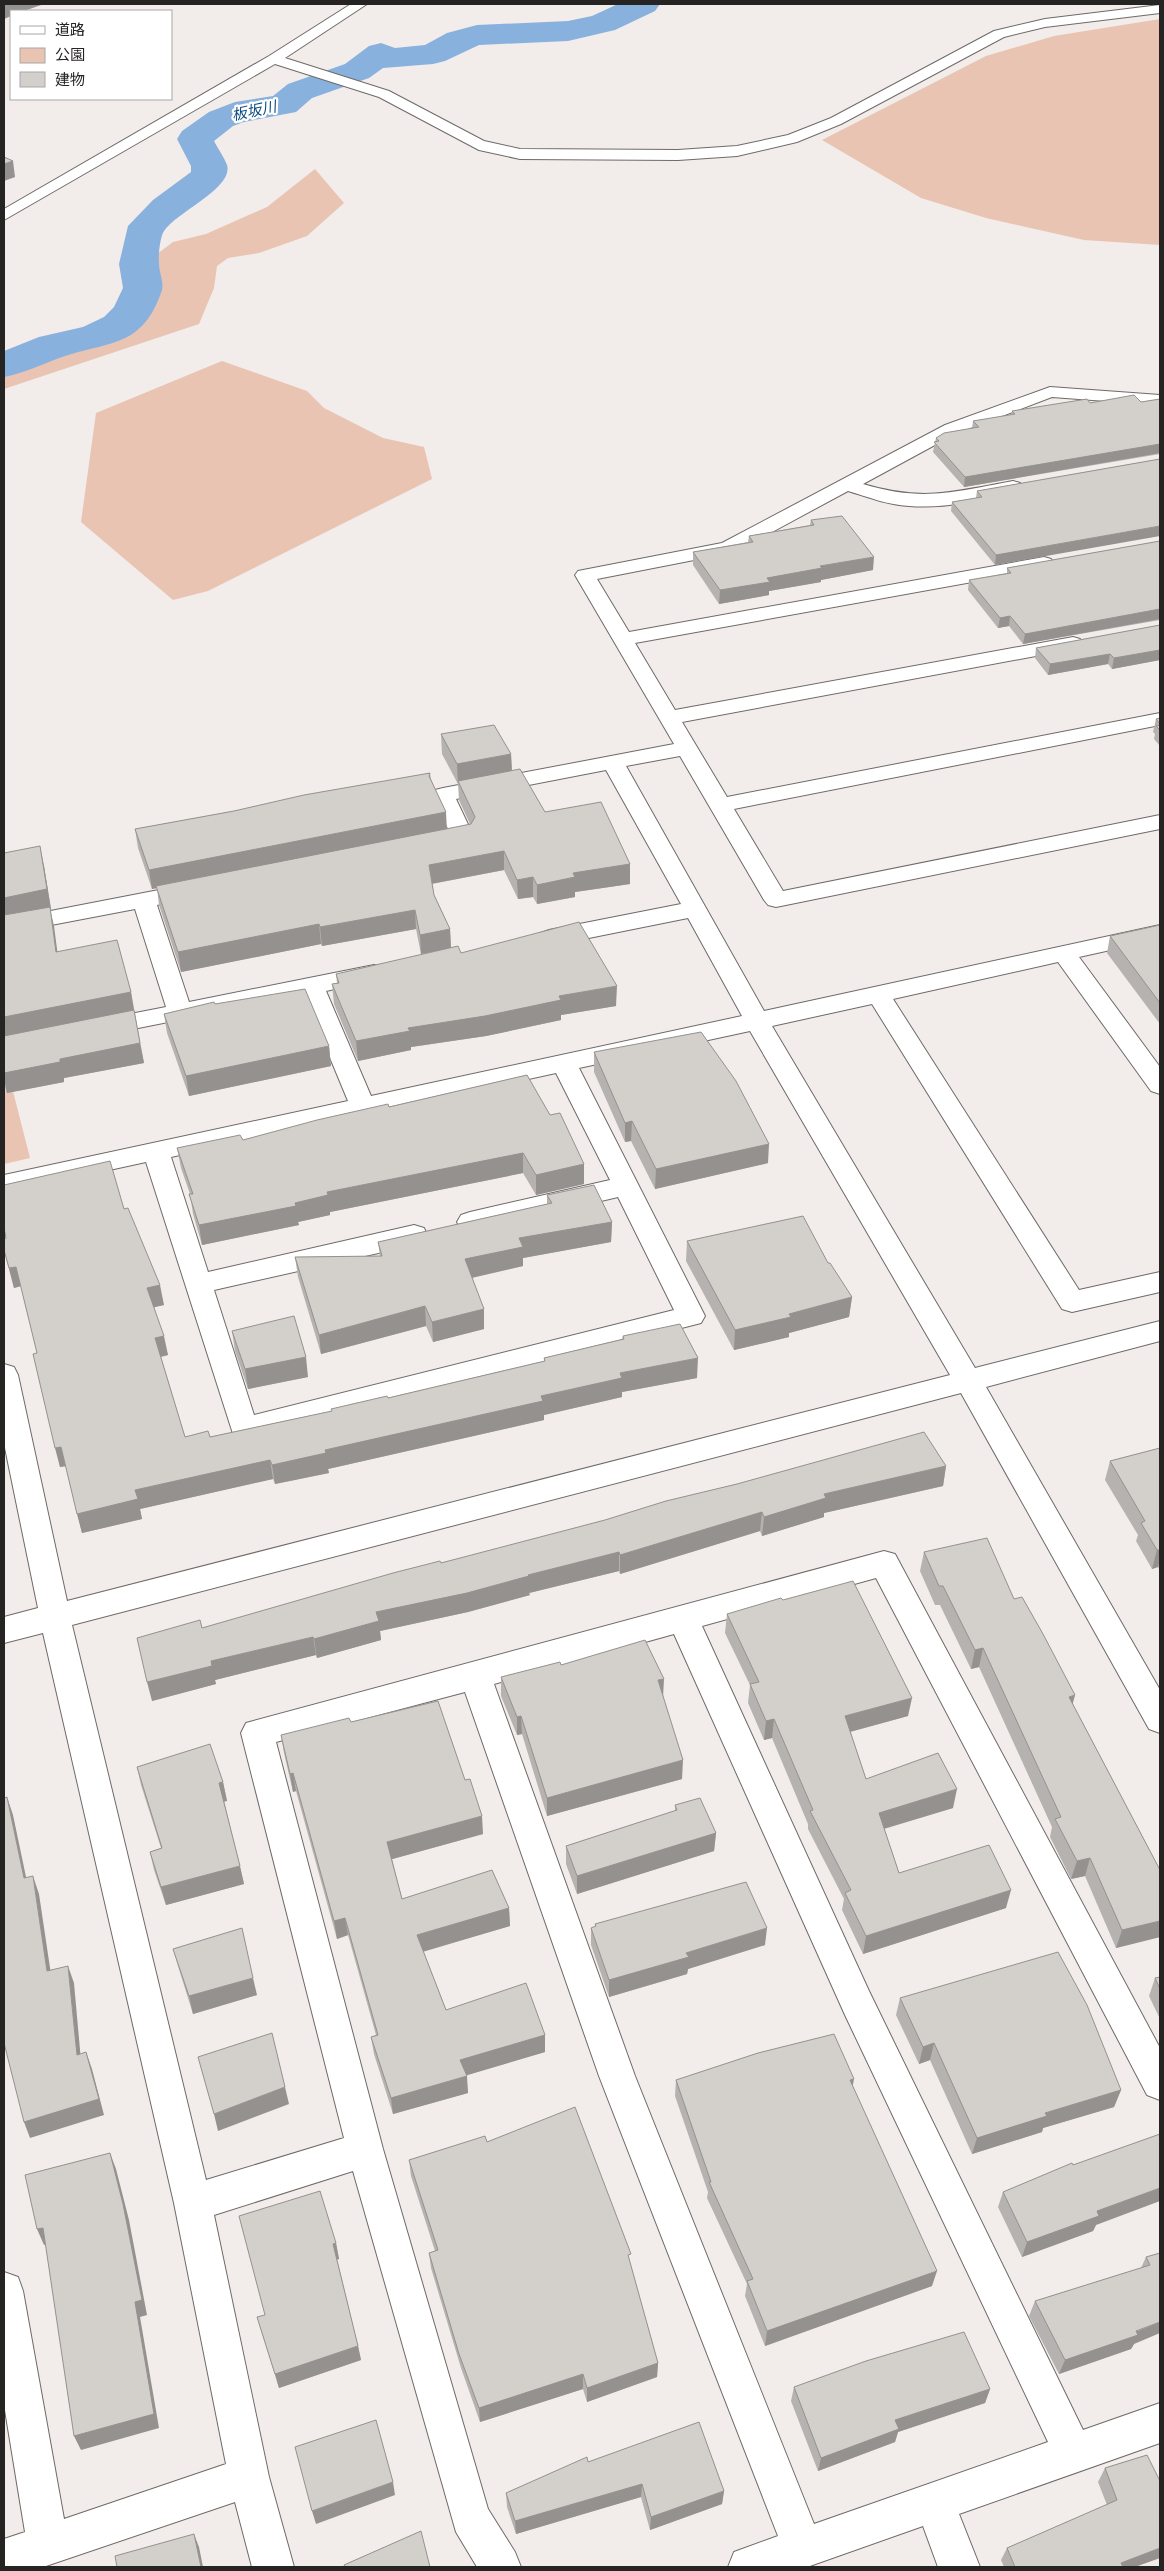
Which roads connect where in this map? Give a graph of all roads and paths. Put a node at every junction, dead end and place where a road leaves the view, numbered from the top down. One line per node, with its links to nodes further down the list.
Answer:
1 (360, 4): 3 (street)
2 (1160, 9): 3 (street)
3 (274, 60): 4 (street)
4 (4, 215)
5 (1160, 400): 7 (street)
6 (1028, 484): 7 (street)
7 (847, 485): 9 (street)
8 (1062, 560): 9 (street)
9 (622, 639): 11 (street)
10 (1091, 640): 11 (street)
11 (669, 718): 13 (street)
12 (1160, 719): 15 (street)
13 (686, 748): 14 (street); 15 (street)
14 (613, 762): 17 (street); 20 (street)
15 (720, 805): 16 (street)
16 (1160, 822)
17 (415, 846)
18 (212, 886): 19 (street)
19 (144, 900): 21 (street); 28 (street)
20 (695, 909): 23 (street); 29 (street)
21 (4, 927)
22 (1160, 932): 24 (street)
23 (532, 941)
24 (1064, 954): 27 (street); 32 (street)
25 (398, 968): 26 (street)
26 (312, 986): 28 (street); 33 (street)
27 (878, 994): 29 (street); 37 (street)
28 (180, 1012): 30 (street)
29 (758, 1022): 31 (street); 41 (street)
30 (72, 1033)
31 (564, 1063): 33 (street); 36 (street)
32 (1160, 1085)
33 (363, 1106): 34 (street)
34 (156, 1151): 35 (street); 38 (street)
35 (4, 1184)
36 (626, 1186): 38 (street); 38 (street)
37 (1160, 1282)
38 (198, 1284)
39 (1160, 1331): 41 (street)
40 (4, 1375): 42 (street)
41 (968, 1381): 42 (street); 46 (street)
42 (55, 1618): 44 (street); 49 (street)
43 (683, 1619): 45 (street); 47 (street); 52 (street)
44 (4, 1630)
45 (475, 1676): 48 (street); 56 (street)
46 (1160, 1719)
47 (1160, 2082)
48 (365, 2149): 49 (street); 59 (street)
49 (193, 2203): 53 (street)
50 (4, 2291): 55 (street)
51 (1160, 2423): 52 (street)
52 (1074, 2454): 54 (street)
53 (250, 2477): 55 (street); 58 (street)
54 (934, 2503): 56 (street); 61 (street)
55 (48, 2546): 57 (street)
56 (803, 2548): 60 (street)
57 (4, 2560)
58 (273, 2567)
59 (500, 2567)
60 (749, 2567)
61 (959, 2567)

